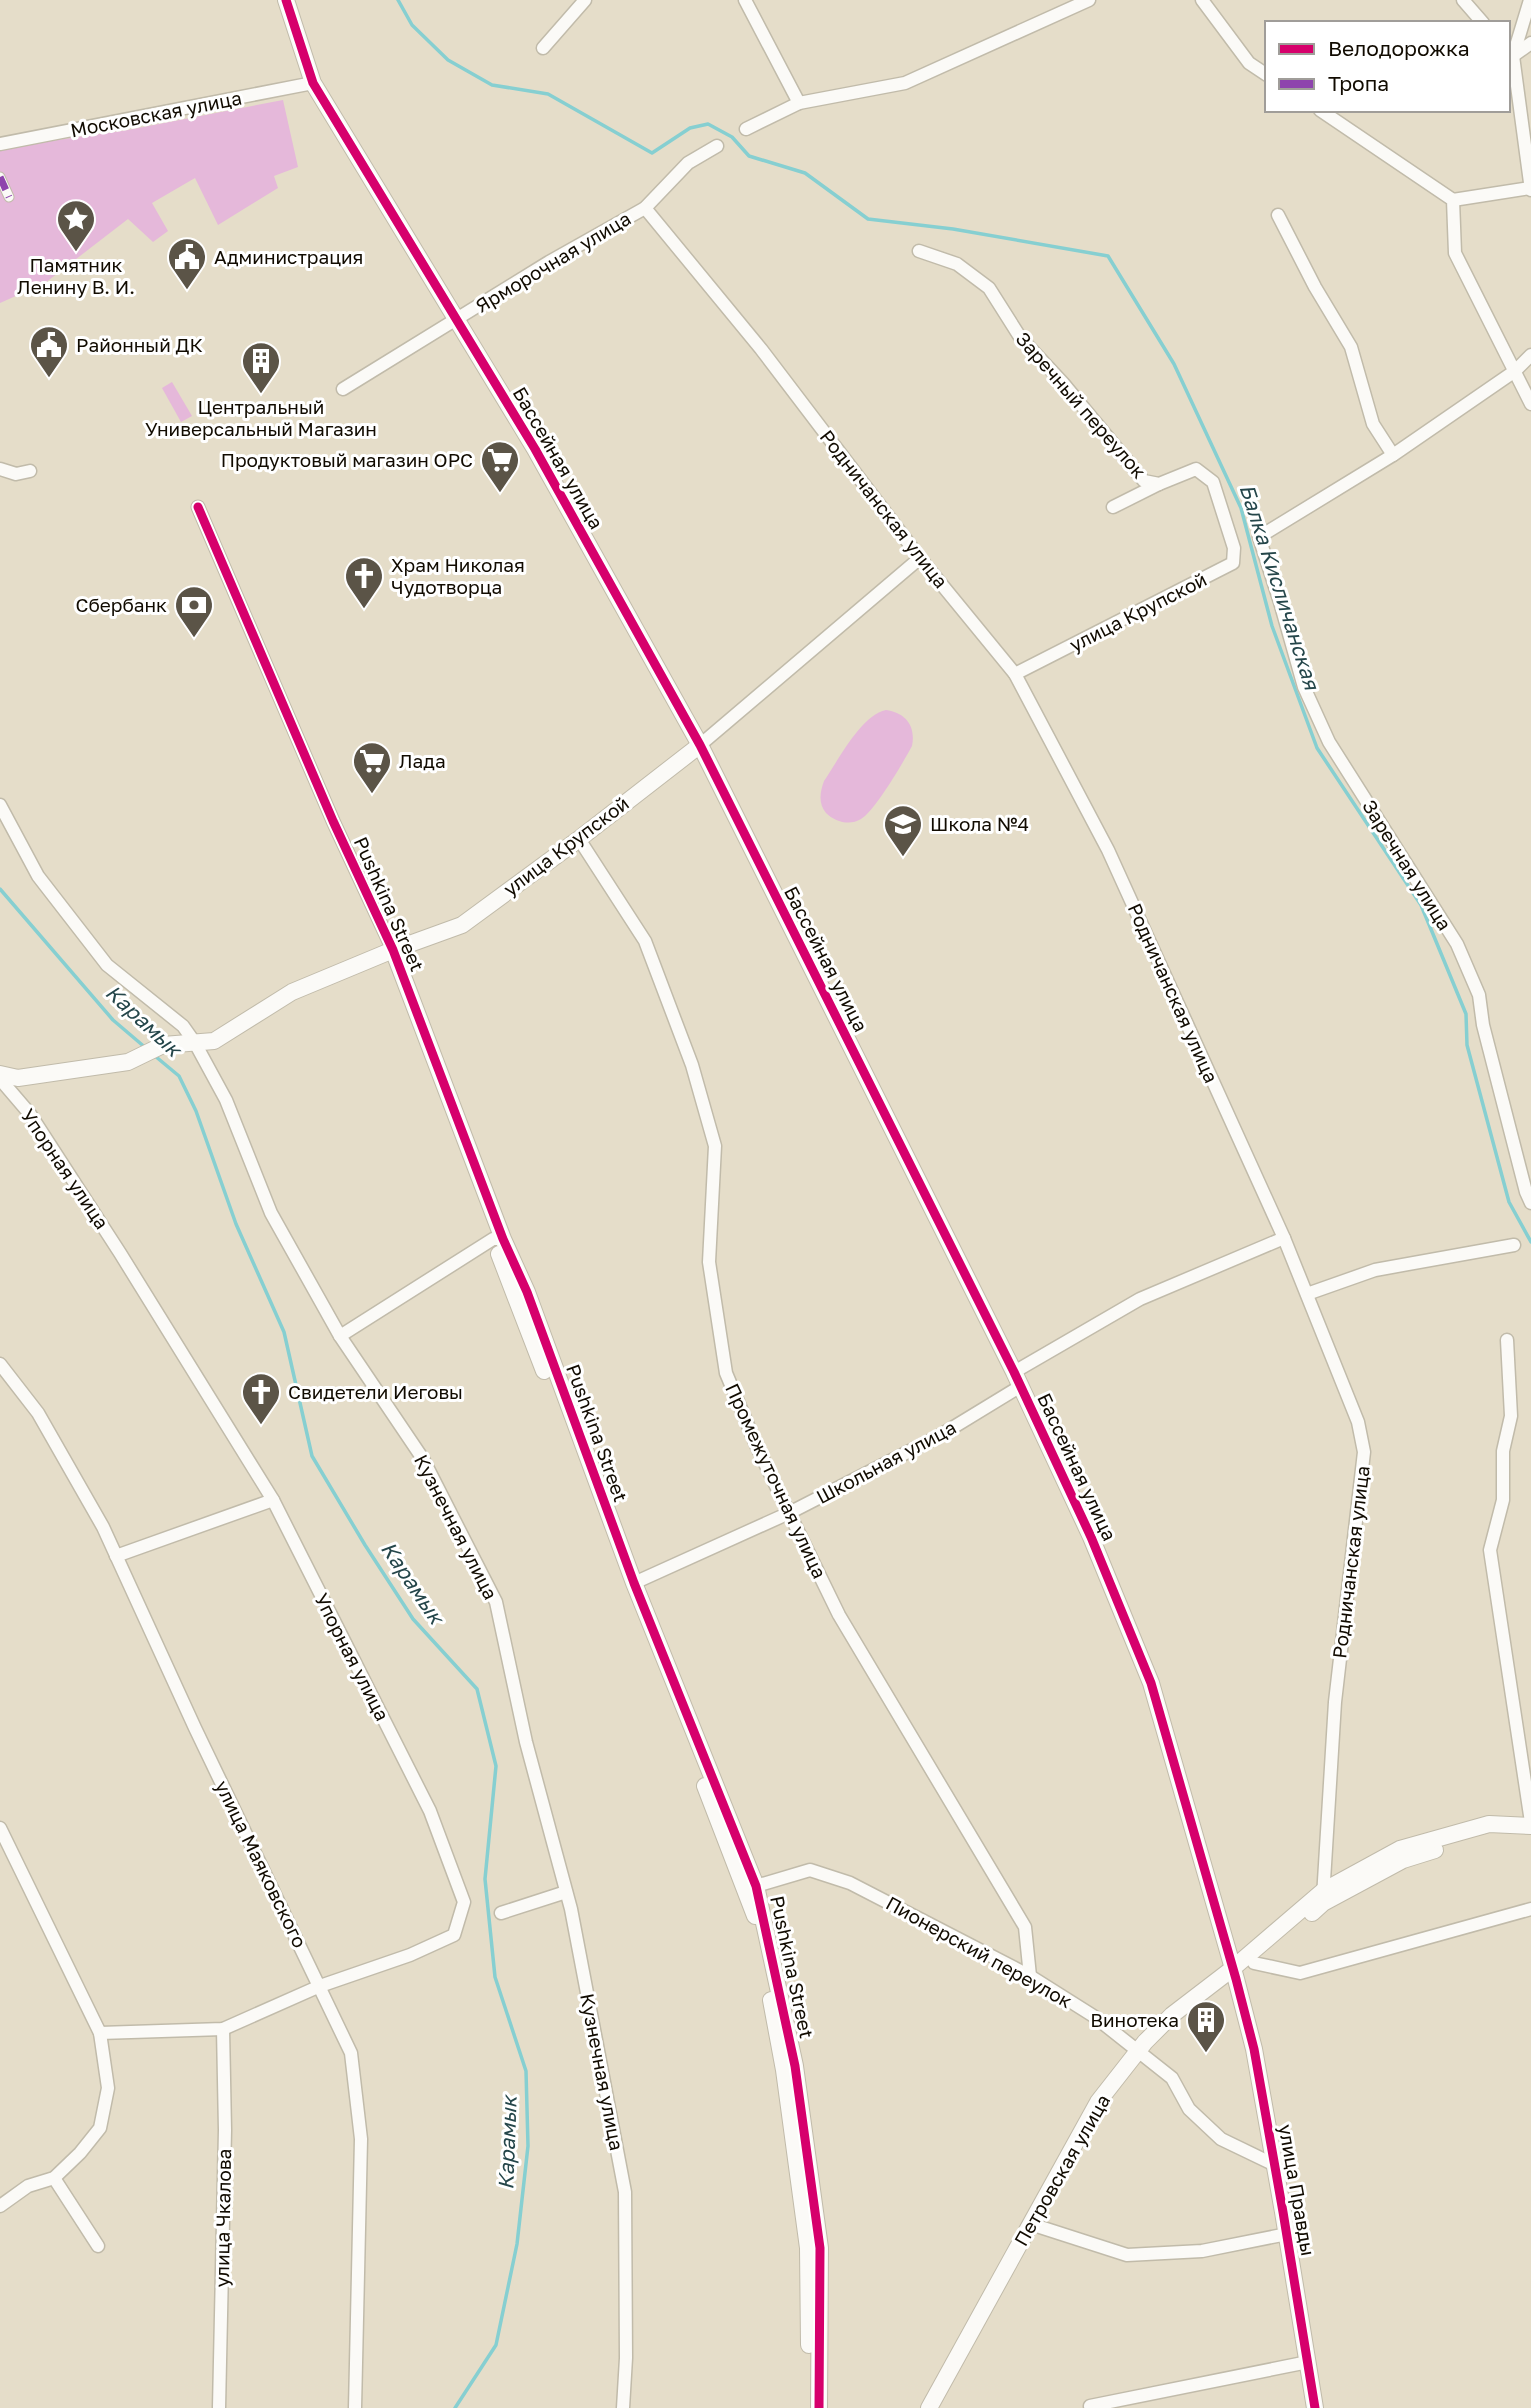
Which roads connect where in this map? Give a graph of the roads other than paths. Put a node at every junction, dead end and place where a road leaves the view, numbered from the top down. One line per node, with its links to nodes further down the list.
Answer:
1 (286, 0): 13 (street, Бассейная улица)
2 (585, 0): 10 (street)
3 (745, 0): 14 (street)
4 (1089, 0): 14 (street)
5 (1202, 0): 12 (street)
6 (1463, 0): 8 (street)
7 (1530, 0): 11 (street)
8 (1481, 21)
9 (1531, 43): 11 (street)
10 (543, 48)
11 (1511, 53): 20 (street)
12 (1265, 74)
13 (313, 83): 17 (street, Московская улица); 26 (street, Бассейная улица)
14 (799, 103): 16 (street)
15 (1323, 112): 22 (street)
16 (747, 129)
17 (0, 144)
18 (718, 146): 23 (street, Ярморочная улица)
19 (0, 177): 21 (street)
20 (1530, 189): 22 (street)
21 (9, 197)
22 (1453, 200): 28 (street)
23 (645, 208): 26 (street, Ярморочная улица); 38 (street, Родничанская улица)
24 (1278, 215): 31 (street)
25 (919, 251): 34 (street, Заречный переулок)
26 (457, 319): 29 (street, Ярморочная улица); 40 (street, Бассейная улица)
27 (1531, 355): 28 (street)
28 (1515, 370): 30 (street); 31 (street)
29 (343, 389)
30 (1531, 404)
31 (1393, 455): 47 (street, Заречная улица)
32 (0, 469): 33 (street)
33 (30, 471)
34 (1159, 484): 36 (street); 37 (street, Заречный переулок)
35 (198, 507): 43 (street, Pushkina Street)
36 (1113, 507)
37 (1229, 533): 39 (street, улица Крупской)
38 (920, 558): 39 (street, Родничанская улица); 40 (street, улица Крупской)
39 (1015, 674): 48 (street, Родничанская улица)
40 (700, 745): 42 (street, улица Крупской); 55 (street, Бассейная улица)
41 (0, 805): 44 (street, Кузнечная улица)
42 (579, 839): 43 (street, улица Крупской); 57 (street, Промежуточная улица)
43 (393, 950): 44 (street, улица Крупской); 49 (street, Pushkina Street)
44 (195, 1043): 45 (street, улица Крупской); 52 (street, Кузнечная улица)
45 (0, 1074)
46 (0, 1079): 56 (street, Упорная улица)
47 (1531, 1203)
48 (1284, 1238): 51 (street, Родничанская улица); 55 (street, Школьная улица)
49 (498, 1239): 52 (street); 59 (street, Pushkina Street); 86 (street)
50 (1514, 1245): 51 (street)
51 (1307, 1294): 65 (street, Родничанская улица)
52 (340, 1336): 64 (street, Кузнечная улица)
53 (1507, 1340): 60 (street)
54 (0, 1364): 58 (street, улица Маяковского)
55 (1017, 1379): 57 (street, Школьная улица); 69 (street, Бассейная улица)
56 (273, 1500): 58 (street); 71 (street, Упорная улица)
57 (789, 1513): 59 (street, Школьная улица); 70 (street, Промежуточная улица)
58 (116, 1556): 71 (street, улица Маяковского)
59 (634, 1583): 63 (street, Pushkina Street)
60 (1531, 1824): 65 (street)
61 (0, 1828): 73 (street)
62 (1531, 1835): 65 (street)
63 (757, 1886): 70 (street, Пионерский переулок); 87 (street, Pushkina Street)
64 (566, 1892): 67 (street); 85 (street, Кузнечная улица)
65 (1323, 1897): 68 (street); 69 (street)
66 (1531, 1909): 68 (street)
67 (501, 1913)
68 (1254, 1964): 69 (street)
69 (1234, 1974): 74 (street); 75 (street, улица Правды)
70 (1030, 1976): 74 (street, Пионерский переулок)
71 (320, 1986): 72 (street, Упорная улица); 84 (street, улица Маяковского)
72 (223, 2029): 73 (street, Упорная улица); 83 (street, улица Чкалова)
73 (100, 2033): 76 (street)
74 (1142, 2053): 75 (street, Пионерский переулок); 78 (street); 88 (street, Петровская улица)
75 (1275, 2165): 79 (street, улица Правды)
76 (54, 2178): 77 (street); 80 (street)
77 (0, 2206)
78 (1040, 2227): 79 (street); 89 (street)
79 (1287, 2234): 81 (street, улица Правды)
80 (98, 2246)
81 (1308, 2362): 82 (street); 90 (street, улица Правды)
82 (1090, 2406)
83 (219, 2408)
84 (355, 2408)
85 (623, 2408)
86 (809, 2408)
87 (819, 2408)
88 (929, 2408)
89 (939, 2408)
90 (1315, 2408)

